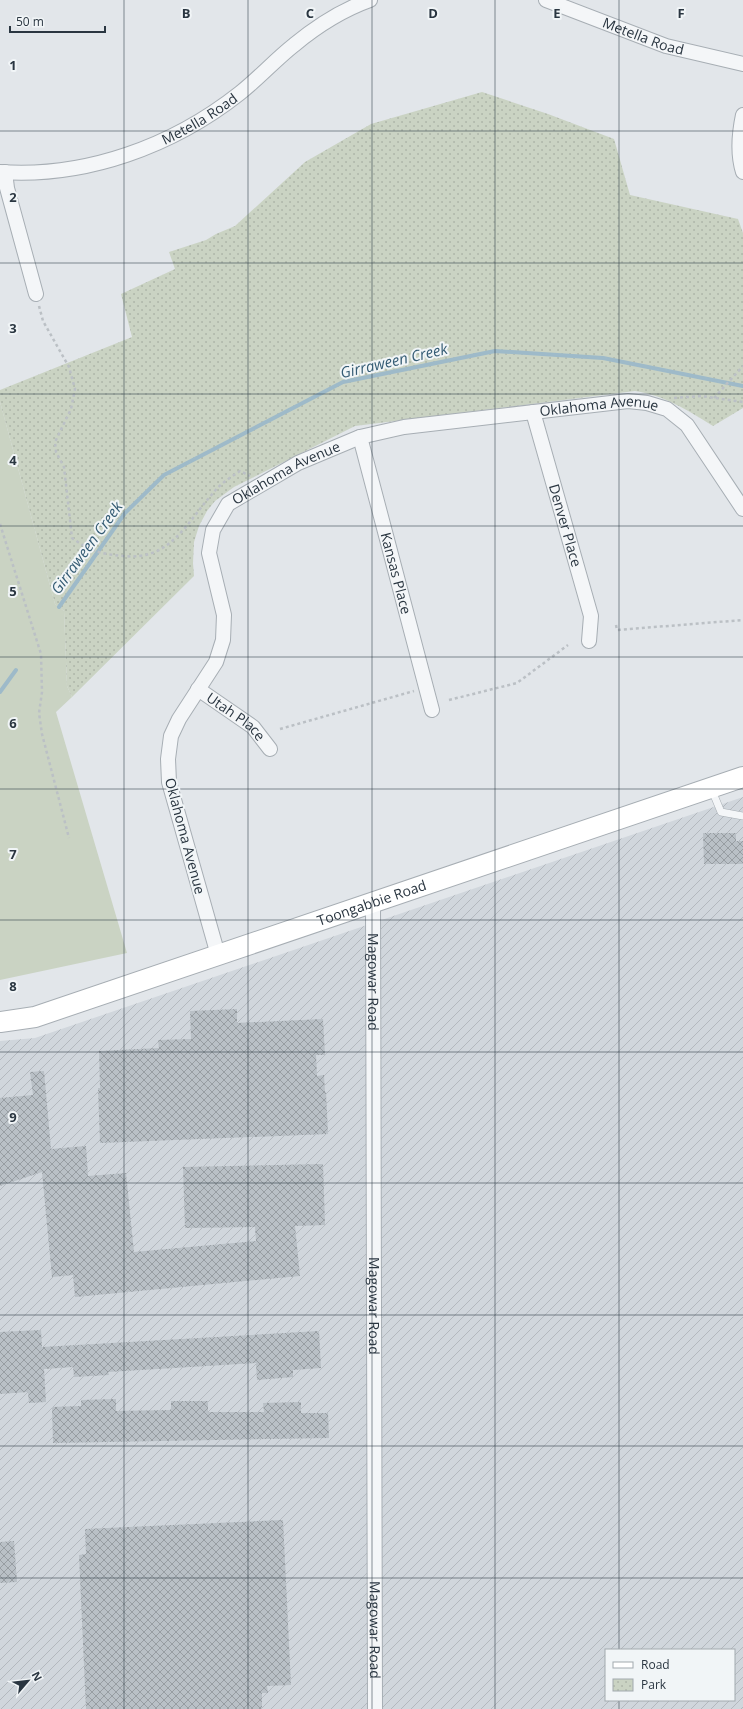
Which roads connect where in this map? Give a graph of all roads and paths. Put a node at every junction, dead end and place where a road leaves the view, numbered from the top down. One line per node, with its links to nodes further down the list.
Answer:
1 (370, 0): 5 (street, Metella Road)
2 (546, 0): 3 (street, Metella Road)
3 (743, 64)
4 (743, 115): 6 (street)
5 (3, 172): 7 (street)
6 (743, 172)
7 (36, 294): 14 (path)
8 (743, 366): 9 (path)
9 (713, 398): 10 (path); 11 (path)
10 (647, 402): 12 (street, Oklahoma Avenue); 15 (street, Oklahoma Avenue)
11 (743, 402)
12 (533, 412): 13 (street, Oklahoma Avenue); 19 (street, Denver Place)
13 (360, 437): 14 (street, Oklahoma Avenue); 24 (street, Kansas Place)
14 (264, 483): 21 (street, Oklahoma Avenue)
15 (743, 509)
16 (0, 524): 30 (path)
17 (743, 620): 18 (path)
18 (616, 625)
19 (589, 641)
20 (568, 645): 23 (path)
21 (198, 689): 26 (street, Utah Place); 32 (street, Oklahoma Avenue)
22 (418, 690): 25 (path)
23 (449, 700)
24 (432, 710)
25 (280, 729)
26 (270, 749)
27 (743, 777): 28 (main road, Toongabbie Road)
28 (711, 788): 29 (lane); 31 (main road, Toongabbie Road)
29 (743, 816)
30 (69, 838)
31 (373, 903): 32 (main road, Toongabbie Road); 34 (street, Magowar Road)
32 (218, 955): 33 (main road, Toongabbie Road)
33 (0, 1022)
34 (375, 1709)

